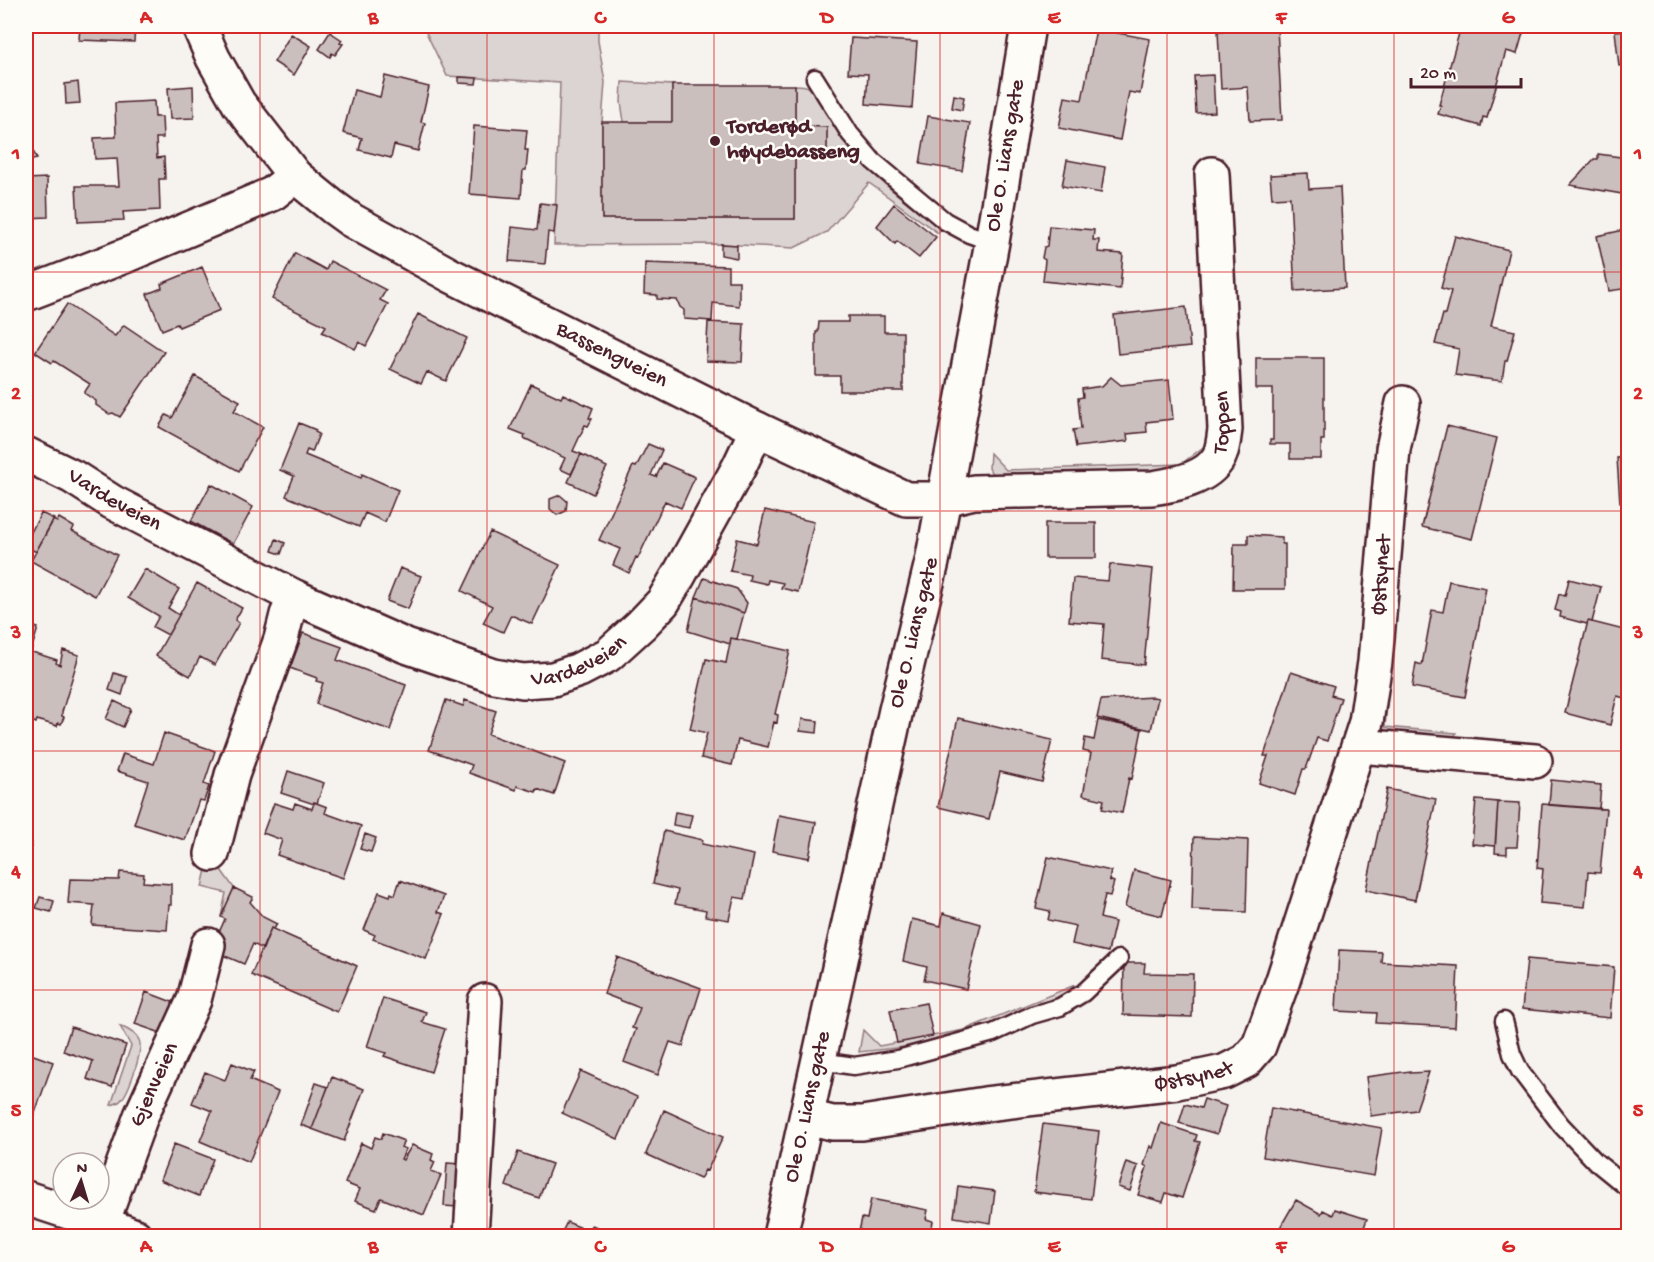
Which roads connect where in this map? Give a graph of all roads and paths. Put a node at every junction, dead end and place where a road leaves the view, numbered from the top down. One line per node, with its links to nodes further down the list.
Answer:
1 (199, 26): 5 (street, Bassengveien)
2 (1028, 26): 6 (street, Ole O. Lians gate)
3 (814, 78): 6 (lane)
4 (1212, 174): 11 (street, Toppen)
5 (295, 176): 7 (street); 9 (street, Bassengveien)
6 (992, 242): 11 (street, Ole O. Lians gate)
7 (26, 294)
8 (1403, 403): 13 (street, Østsynet)
9 (757, 429): 11 (street, Bassengveien); 12 (street, Vardeveien)
10 (27, 458): 12 (street, Vardeveien)
11 (944, 499): 20 (street, Ole O. Lians gate)
12 (295, 597): 15 (street)
13 (1359, 746): 14 (street); 21 (street, Østsynet)
14 (1535, 761)
15 (212, 854)
16 (208, 945): 24 (street, Gjenveien)
17 (1119, 959): 20 (lane)
18 (485, 1001): 26 (street)
19 (1504, 1022): 22 (lane)
20 (820, 1060): 21 (street, Ole O. Lians gate)
21 (807, 1117): 27 (street, Ole O. Lians gate)
22 (1629, 1188)
23 (26, 1198): 24 (street)
24 (102, 1223): 25 (street)
25 (135, 1236)
26 (471, 1236)
27 (780, 1236)

